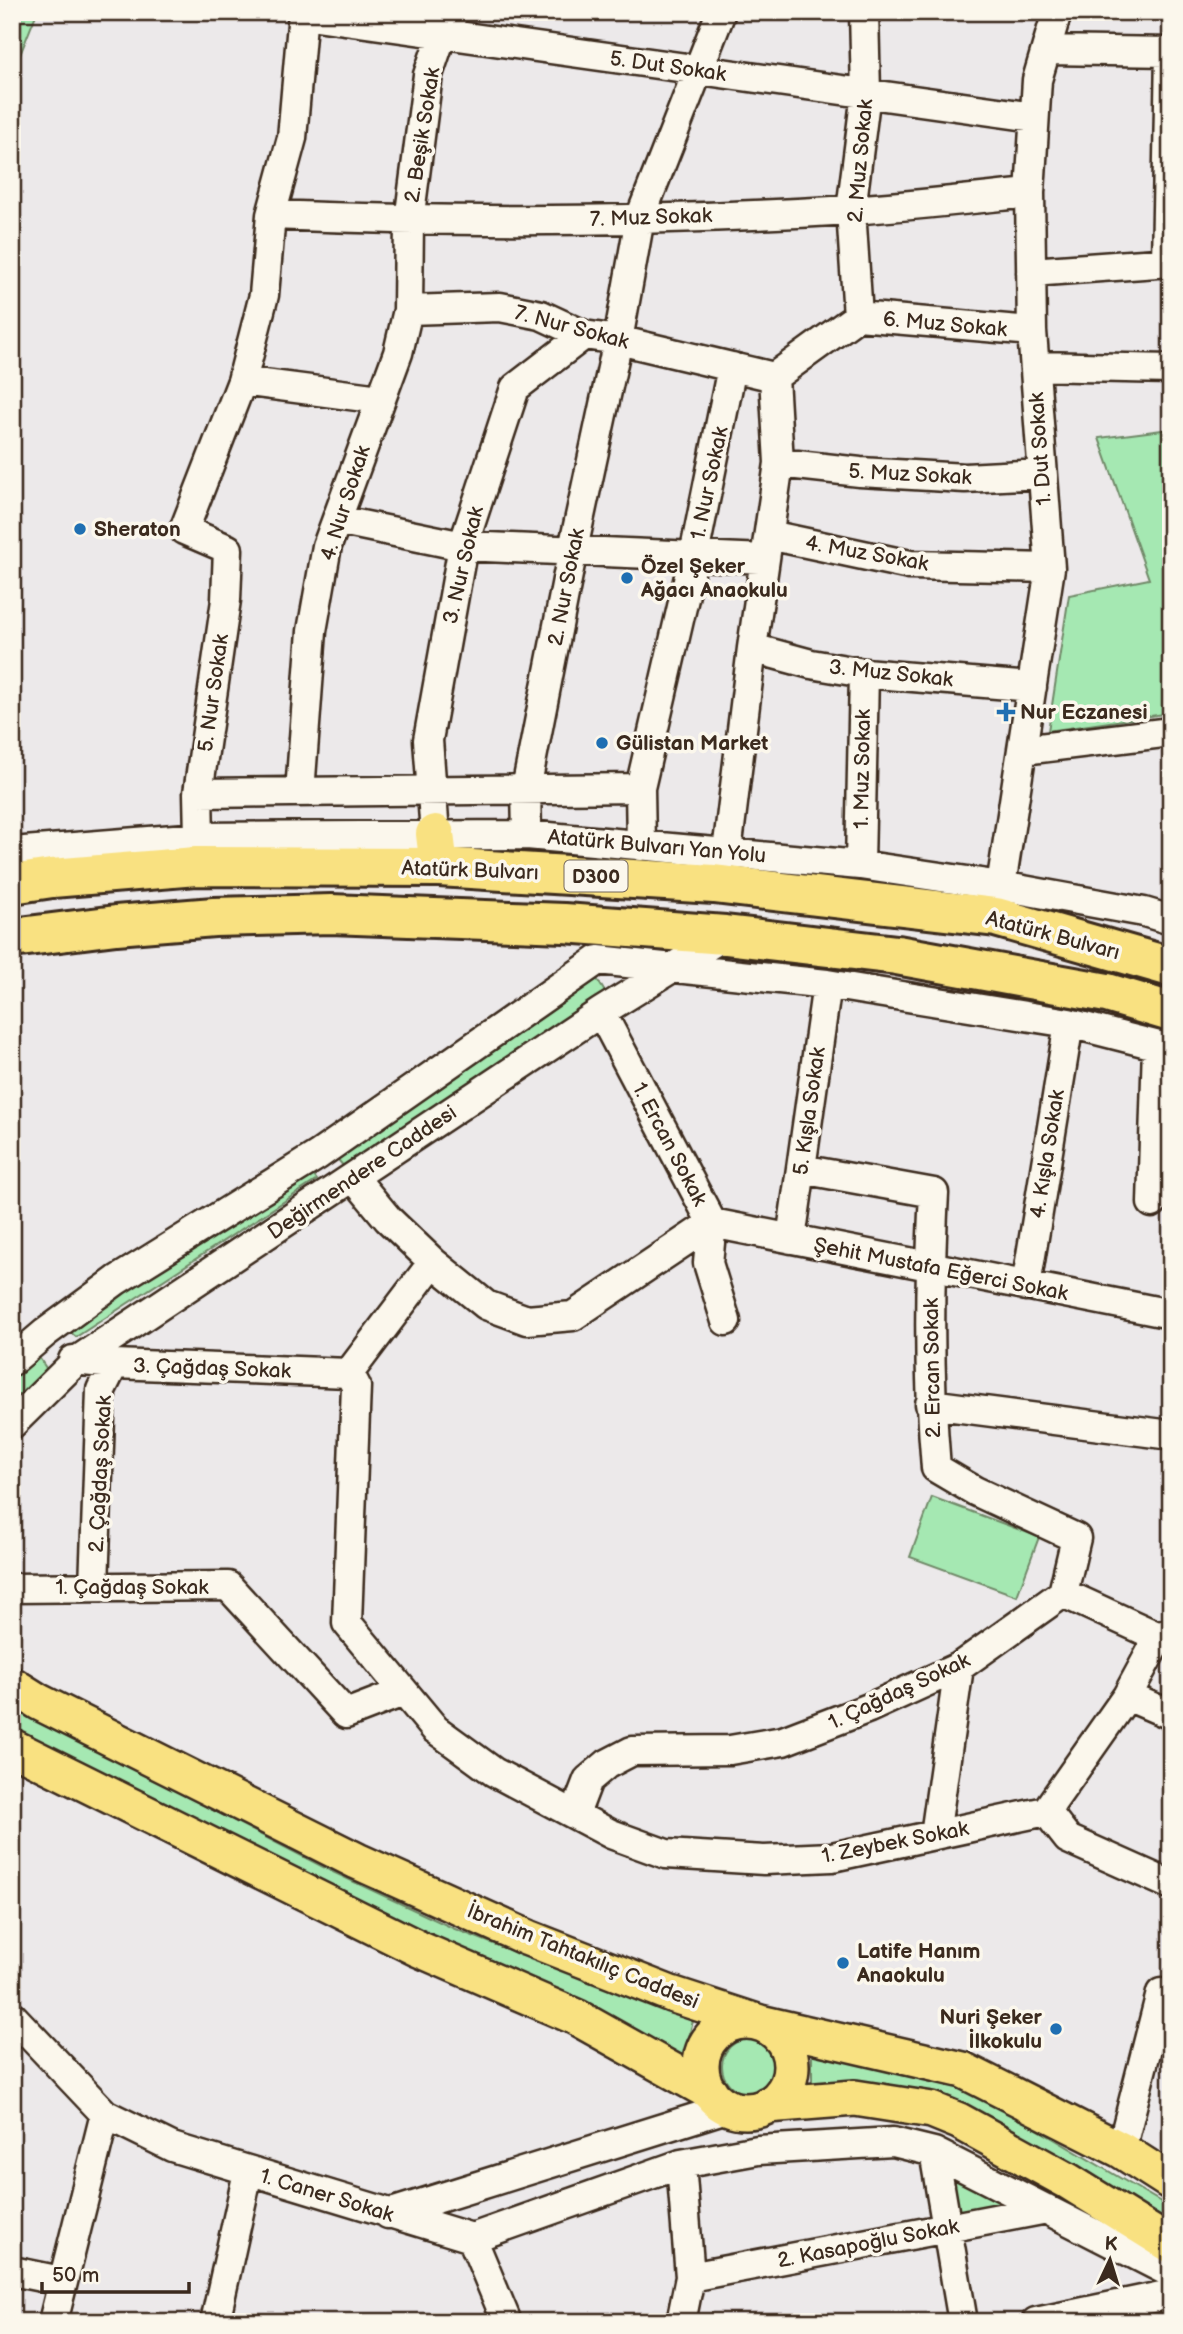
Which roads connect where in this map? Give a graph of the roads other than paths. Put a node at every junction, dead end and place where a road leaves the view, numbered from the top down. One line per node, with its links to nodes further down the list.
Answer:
1 (721, 12): 8 (street, 2. Nur Sokak)
2 (864, 12): 9 (street, 2. Muz Sokak)
3 (1057, 12): 6 (street, 1. Dut Sokak)
4 (302, 13): 5 (street, 5. Dut Sokak); 13 (street)
5 (448, 23): 8 (street, 5. Dut Sokak); 15 (street, 2. Beşik Sokak)
6 (1047, 50): 7 (street); 10 (street, 1. Dut Sokak)
7 (1170, 52): 16 (street)
8 (699, 70): 9 (street, 5. Dut Sokak); 14 (street, 2. Nur Sokak)
9 (866, 93): 10 (street, 5. Dut Sokak); 12 (street, 2. Muz Sokak)
10 (1034, 117): 11 (street, 1. Dut Sokak)
11 (1030, 193): 12 (street, 7. Muz Sokak); 17 (street, 1. Dut Sokak)
12 (851, 210): 14 (street, 7. Muz Sokak); 19 (street, 2. Muz Sokak)
13 (271, 215): 15 (street, 7. Muz Sokak); 27 (street)
14 (640, 218): 15 (street, 7. Muz Sokak); 22 (street, 2. Nur Sokak)
15 (409, 221): 18 (street, 4. Nur Sokak)
16 (1168, 262): 17 (street)
17 (1031, 272): 20 (street, 1. Dut Sokak)
18 (408, 310): 21 (street, 7. Nur Sokak); 28 (street, 4. Nur Sokak)
19 (858, 316): 20 (street, 6. Muz Sokak); 26 (street)
20 (1032, 331): 23 (street, 1. Dut Sokak)
21 (584, 335): 22 (street, 7. Nur Sokak); 32 (street, 3. Nur Sokak)
22 (618, 340): 24 (street, 7. Nur Sokak); 34 (street, 2. Nur Sokak)
23 (1035, 366): 25 (street); 30 (street, 1. Dut Sokak)
24 (732, 367): 26 (street, 7. Nur Sokak); 35 (street, 1. Nur Sokak)
25 (1171, 369)
26 (774, 377): 29 (street)
27 (242, 381): 28 (street); 46 (street, 5. Nur Sokak)
28 (380, 399): 31 (street, 4. Nur Sokak)
29 (779, 463): 30 (street, 5. Muz Sokak); 33 (street)
30 (1042, 474): 36 (street, 1. Dut Sokak)
31 (337, 520): 32 (street, 4. Muz Sokak); 45 (street, 4. Nur Sokak)
32 (463, 545): 34 (street, 4. Muz Sokak); 44 (street, 3. Nur Sokak)
33 (767, 547): 35 (street, 4. Muz Sokak); 36 (street, 4. Muz Sokak); 37 (street)
34 (573, 549): 35 (street, 4. Muz Sokak); 43 (street, 2. Nur Sokak)
35 (694, 555): 42 (street, 1. Nur Sokak)
36 (1049, 568): 39 (street, 1. Dut Sokak)
37 (752, 648): 38 (street, 3. Muz Sokak); 52 (street)
38 (864, 673): 39 (street, 3. Muz Sokak); 53 (street, 1. Muz Sokak)
39 (1032, 687): 41 (street, 1. Dut Sokak)
40 (1171, 732): 41 (street)
41 (1023, 750): 55 (street, 1. Dut Sokak)
42 (640, 788): 43 (street); 49 (street, 1. Nur Sokak)
43 (526, 789): 44 (street); 47 (street, 2. Nur Sokak)
44 (430, 790): 45 (street); 50 (street, 3. Nur Sokak)
45 (300, 792): 46 (street)
46 (198, 793): 48 (street, 5. Nur Sokak)
47 (527, 835): 49 (street, Atatürk Bulvarı Yan Yolu); 50 (street, Atatürk Bulvarı Yan Yolu)
48 (199, 837): 50 (street, Atatürk Bulvarı Yan Yolu); 51 (street, Atatürk Bulvarı Yan Yolu)
49 (641, 846): 52 (street, Atatürk Bulvarı Yan Yolu)
50 (437, 850): 54 (highway, Atatürk Bulvarı / D300); 55 (highway, Atatürk Bulvarı / D300)
51 (12, 852)
52 (727, 852): 53 (street, Atatürk Bulvarı Yan Yolu)
53 (860, 865): 55 (street, Atatürk Bulvarı Yan Yolu)
54 (12, 884)
55 (998, 901): 56 (street, Atatürk Bulvarı Yan Yolu); 62 (highway, Atatürk Bulvarı / D300)
56 (1171, 920)
57 (564, 923): 58 (highway, Atatürk Bulvarı / D300); 59 (highway, Atatürk Bulvarı / D300); 60 (street)
58 (725, 935): 61 (street, Değirmendere Caddesi); 66 (highway, Atatürk Bulvarı / D300)
59 (12, 938)
60 (598, 960): 61 (street); 67 (street, Değirmendere Caddesi)
61 (671, 967): 63 (street); 64 (street, Değirmendere Caddesi)
62 (1171, 967)
63 (827, 984): 65 (street); 68 (street, 5. Kışla Sokak)
64 (601, 1012): 69 (street, Değirmendere Caddesi); 71 (street, 1. Ercan Sokak)
65 (1069, 1023): 66 (street); 75 (street, 4. Kışla Sokak)
66 (1166, 1035): 70 (street)
67 (318, 1155): 69 (street); 78 (street, Değirmendere Caddesi)
68 (800, 1169): 72 (street, 5. Kışla Sokak); 74 (street, 2. Ercan Sokak)
69 (347, 1182): 73 (street); 80 (street, Değirmendere Caddesi)
70 (1152, 1203)
71 (712, 1223): 72 (street, Şehit Mustafa Eğerci Sokak); 73 (street); 77 (street, 1. Ercan Sokak)
72 (790, 1239): 74 (street, Şehit Mustafa Eğerci Sokak)
73 (433, 1262): 82 (street)
74 (930, 1266): 75 (street, Şehit Mustafa Eğerci Sokak); 83 (street, 2. Ercan Sokak)
75 (1026, 1286): 76 (street, Şehit Mustafa Eğerci Sokak)
76 (1171, 1314)
77 (726, 1321)
78 (45, 1333): 79 (street, Değirmendere Caddesi); 80 (street)
79 (12, 1361)
80 (75, 1362): 81 (street, 3. Çağdaş Sokak); 84 (street, Değirmendere Caddesi)
81 (114, 1364): 82 (street, 3. Çağdaş Sokak); 86 (street, 2. Çağdaş Sokak)
82 (349, 1373): 92 (street, 1. Zeybek Sokak)
83 (930, 1404): 85 (street); 88 (street, 2. Ercan Sokak)
84 (12, 1424)
85 (1171, 1435)
86 (94, 1586): 87 (street, 1. Çağdaş Sokak); 92 (street, 1. Çağdaş Sokak)
87 (12, 1588)
88 (1063, 1593): 89 (street); 90 (street, 1. Çağdaş Sokak)
89 (1165, 1635): 93 (street)
90 (960, 1667): 97 (street, 1. Çağdaş Sokak); 98 (street)
91 (12, 1685): 102 (main road, İbrahim Tahtakılıç Caddesi)
92 (403, 1692): 97 (street, 1. Zeybek Sokak)
93 (1127, 1696): 94 (street); 96 (street)
94 (1171, 1715)
95 (12, 1747): 103 (main road)
96 (1046, 1811): 98 (street, 1. Zeybek Sokak); 99 (street)
97 (575, 1814): 98 (street, 1. Zeybek Sokak)
98 (935, 1835)
99 (1171, 1885)
100 (1166, 1995): 106 (street)
101 (12, 2016): 105 (street, 1. Caner Sokak)
102 (760, 2023): 103 (main road); 104 (main road); 106 (main road, İbrahim Tahtakılıç Caddesi)
103 (720, 2100): 104 (main road); 112 (street)
104 (767, 2105): 115 (main road)
105 (105, 2114): 109 (street, 1. Caner Sokak); 119 (street)
106 (1121, 2150): 110 (main road, İbrahim Tahtakılıç Caddesi)
107 (934, 2152): 108 (street); 111 (street); 113 (street)
108 (681, 2164): 114 (street); 118 (street)
109 (247, 2172): 112 (street, 1. Caner Sokak); 122 (street)
110 (1171, 2182)
111 (1047, 2209): 113 (street, 2. Kasapoğlu Sokak); 117 (street)
112 (388, 2214): 114 (street, 1. Caner Sokak)
113 (947, 2228): 118 (street, 2. Kasapoğlu Sokak); 125 (street)
114 (472, 2238): 123 (street)
115 (1171, 2245)
116 (12, 2271): 119 (street)
117 (1171, 2273)
118 (690, 2277): 124 (street)
119 (61, 2281): 121 (street)
120 (1171, 2294): 126 (street)
121 (53, 2322)
122 (215, 2322)
123 (507, 2322)
124 (681, 2322)
125 (963, 2322)
126 (1036, 2322)

